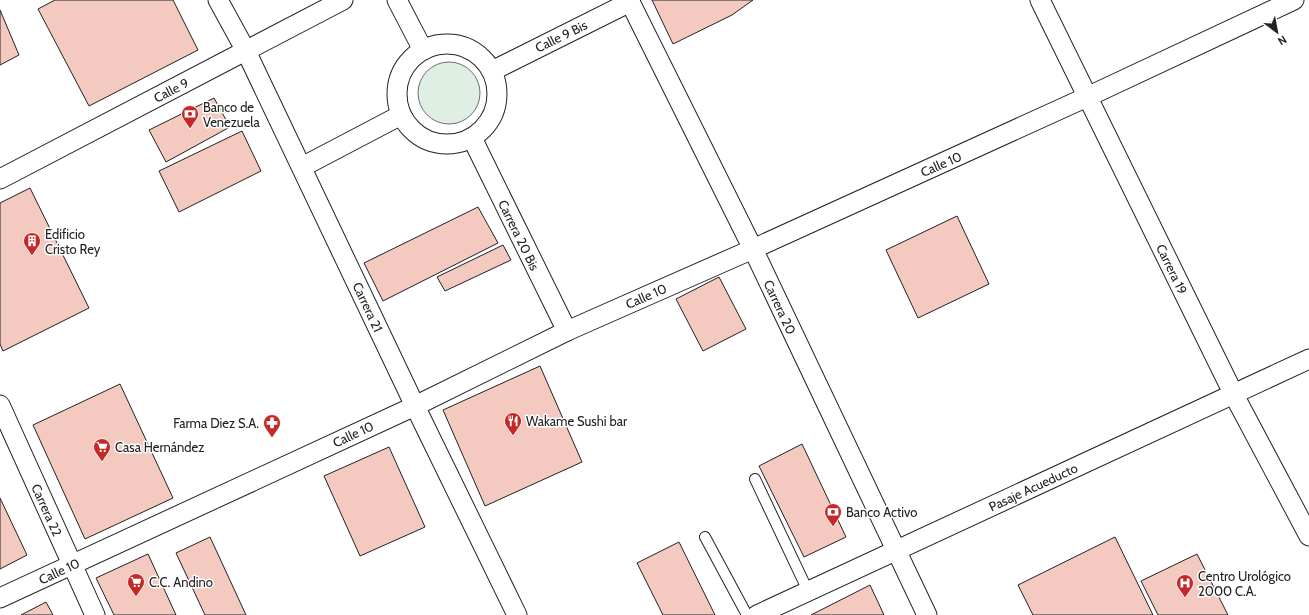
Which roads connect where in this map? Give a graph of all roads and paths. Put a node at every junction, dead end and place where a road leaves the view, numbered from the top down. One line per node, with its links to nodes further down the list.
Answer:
1 (218, 0): 8 (street, Carrera 21)
2 (343, 0): 8 (street, Calle 9)
3 (397, 0): 7 (street)
4 (1040, 0): 10 (street, Carrera 19)
5 (1294, 0): 10 (street, Calle 10)
6 (629, 1): 9 (street, Calle 9 Bis); 15 (street, Carrera 20)
7 (423, 50): 9 (street); 11 (street)
8 (246, 51): 13 (street, Carrera 21); 14 (street, Calle 9)
9 (492, 71): 12 (street)
10 (1087, 97): 15 (street, Calle 10); 18 (street, Carrera 19)
11 (401, 115): 12 (street); 13 (street)
12 (472, 138): 16 (street, Carrera 20 Bis)
13 (302, 167): 20 (street, Carrera 21)
14 (0, 179)
15 (753, 249): 16 (street, Calle 10); 24 (street, Carrera 20)
16 (567, 331): 20 (street, Calle 10)
17 (1309, 359): 18 (street, Pasaje Acueducto)
18 (1234, 395): 22 (street, Carrera 19); 24 (street, Pasaje Acueducto)
19 (0, 405): 25 (street, Carrera 22)
20 (414, 406): 25 (street, Calle 10); 29 (street, Carrera 21)
21 (755, 479): 26 (lane)
22 (1309, 536)
23 (705, 537): 30 (lane)
24 (895, 550): 26 (street, Pasaje Acueducto); 32 (street, Carrera 20)
25 (72, 565): 27 (street, Calle 10); 28 (street, Carrera 22)
26 (808, 591): 31 (street, Pasaje Acueducto)
27 (0, 598)
28 (95, 615)
29 (517, 615)
30 (747, 615)
31 (758, 615)
32 (927, 615)

